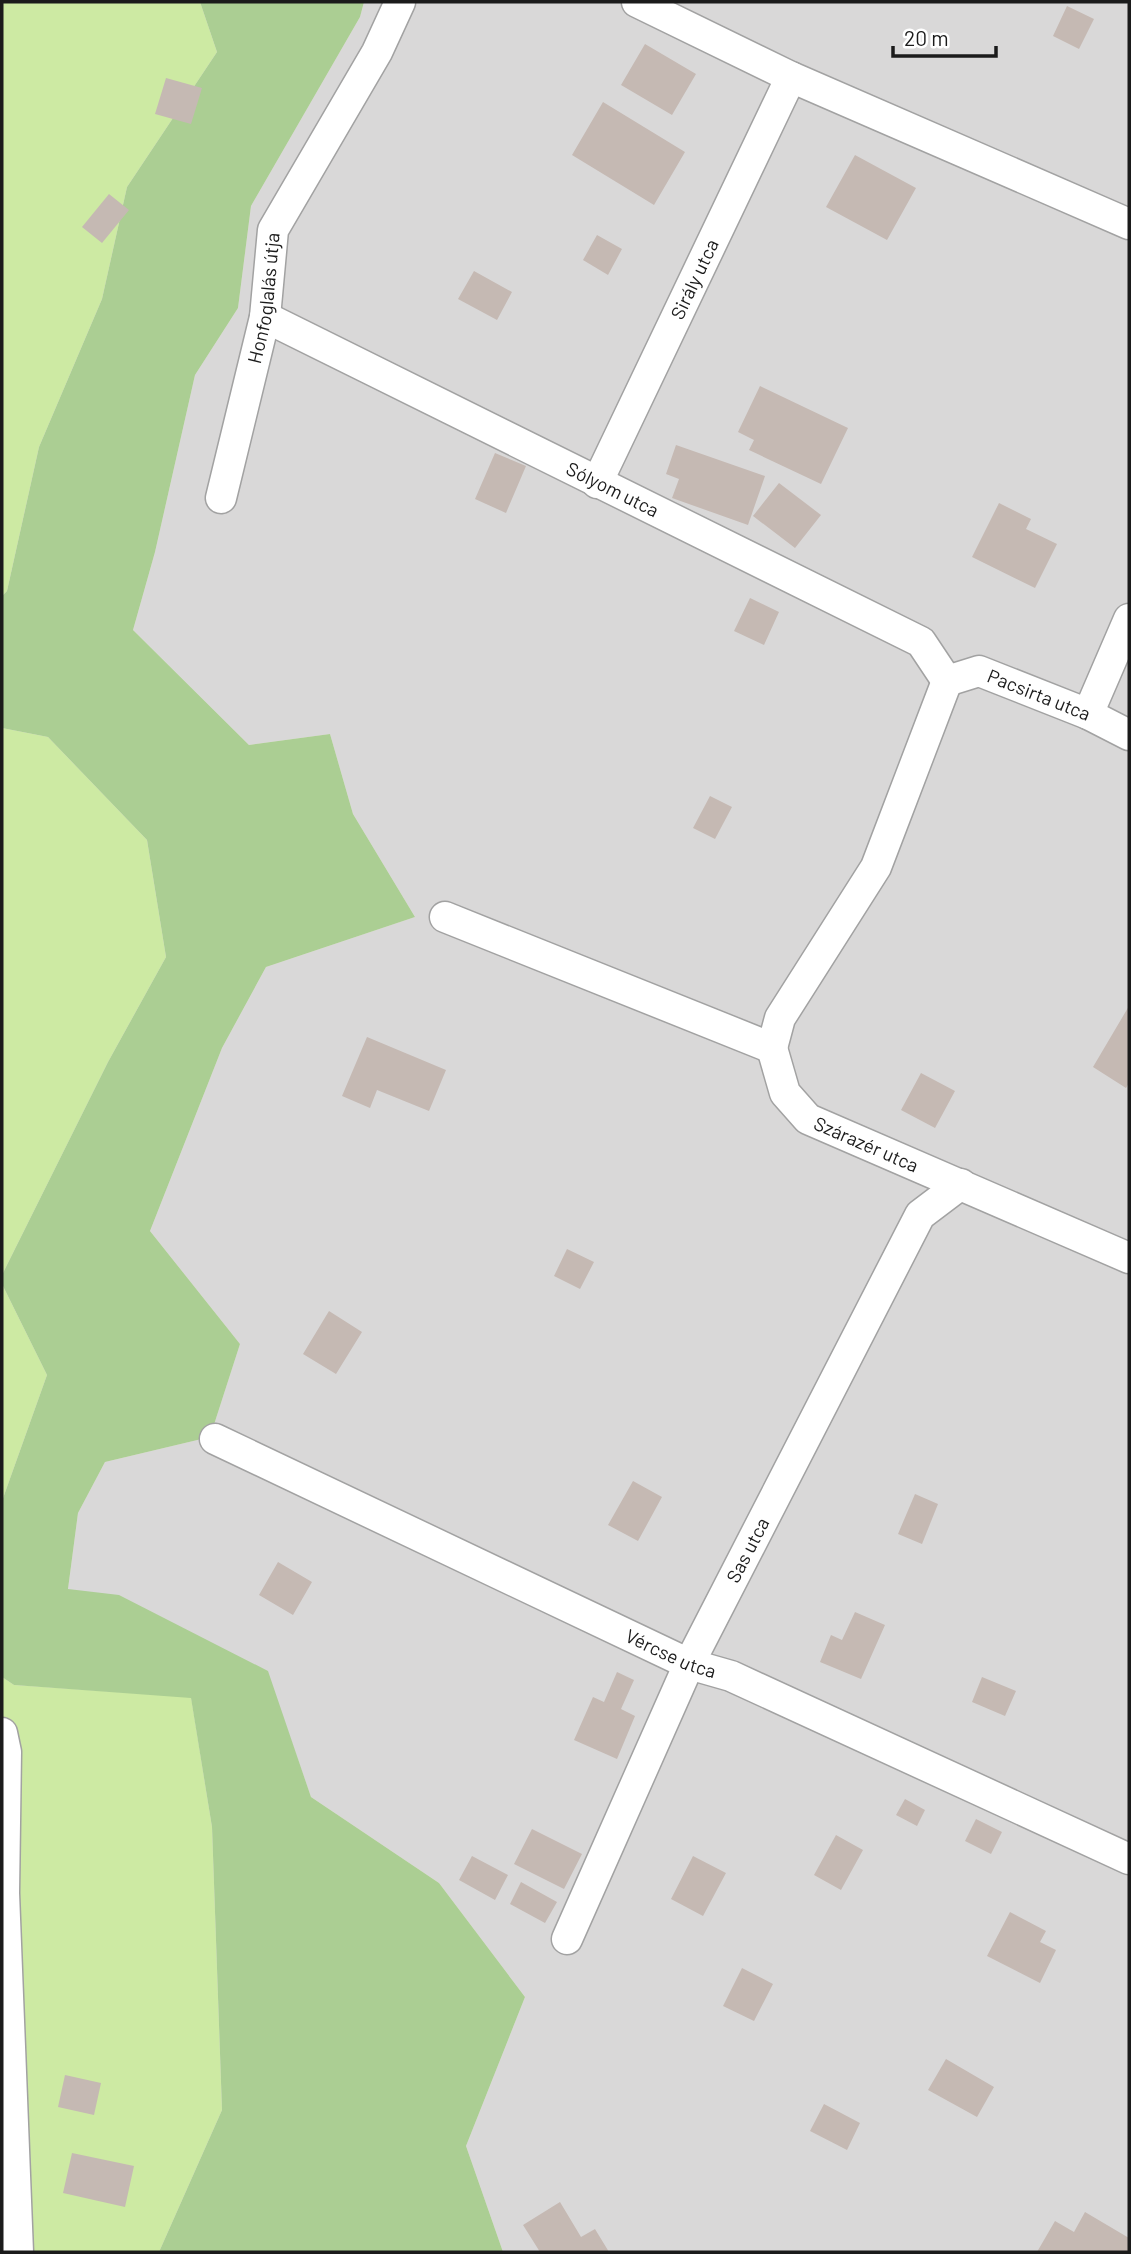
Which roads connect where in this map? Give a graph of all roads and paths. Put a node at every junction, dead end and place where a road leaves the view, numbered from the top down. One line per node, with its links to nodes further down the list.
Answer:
1 (400, 2): 5 (street, Honfoglalás útja)
2 (637, 2): 3 (street)
3 (791, 76): 4 (street); 6 (street, Sirály utca)
4 (1129, 224)
5 (265, 317): 6 (street, Sólyom utca); 7 (street, Honfoglalás útja)
6 (597, 483): 9 (street, Sólyom utca)
7 (221, 498)
8 (1129, 619): 10 (street)
9 (947, 681): 10 (street, Pacsirta utca); 13 (street)
10 (1088, 714): 11 (street, Pacsirta utca)
11 (1129, 735)
12 (444, 917): 13 (street)
13 (772, 1048): 14 (street, Szárazér utca)
14 (961, 1184): 15 (street, Szárazér utca); 17 (street, Sas utca)
15 (1129, 1258)
16 (215, 1439): 17 (street, Vércse utca)
17 (689, 1664): 19 (street, Vércse utca); 20 (street, Sas utca)
18 (2, 1733): 21 (street)
19 (1129, 1859)
20 (567, 1939)
21 (18, 2252)

